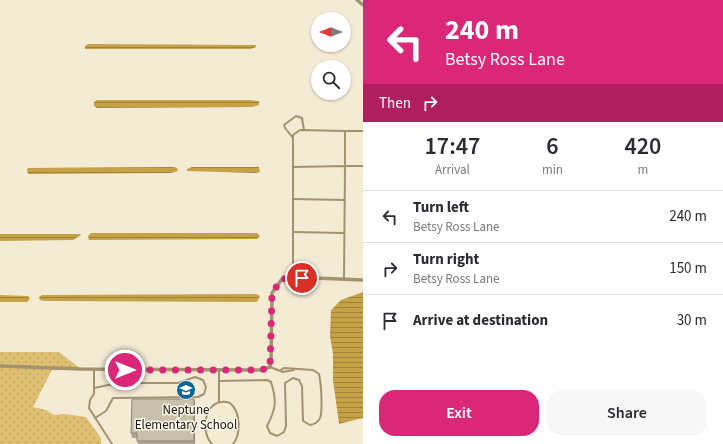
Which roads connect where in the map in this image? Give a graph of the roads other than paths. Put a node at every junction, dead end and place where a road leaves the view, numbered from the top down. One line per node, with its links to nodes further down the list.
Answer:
1 (357, 0): 2 (street)
2 (363, 6)
3 (304, 130): 4 (lane); 6 (lane); 6 (lane)
4 (344, 131): 5 (lane); 7 (lane)
5 (363, 131)
6 (293, 138): 9 (lane)
7 (345, 166): 8 (lane); 9 (lane); 11 (lane)
8 (363, 166)
9 (293, 167): 10 (lane)
10 (293, 199): 11 (lane); 12 (lane)
11 (345, 200): 13 (lane)
12 (293, 232): 13 (lane); 14 (lane)
13 (344, 233): 15 (lane)
14 (293, 277): 15 (street); 18 (street)
15 (344, 280): 16 (street)
16 (363, 280)
17 (0, 366): 19 (street)
18 (270, 367): 20 (street); 21 (lane)
19 (94, 369): 20 (street); 22 (lane)
20 (219, 370): 21 (lane)
21 (219, 380): 23 (lane)
22 (94, 388): 24 (lane); 24 (lane)
23 (219, 402): 26 (lane); 27 (lane)
24 (95, 418): 25 (lane)
25 (112, 444)
26 (212, 444)
27 (233, 444)

